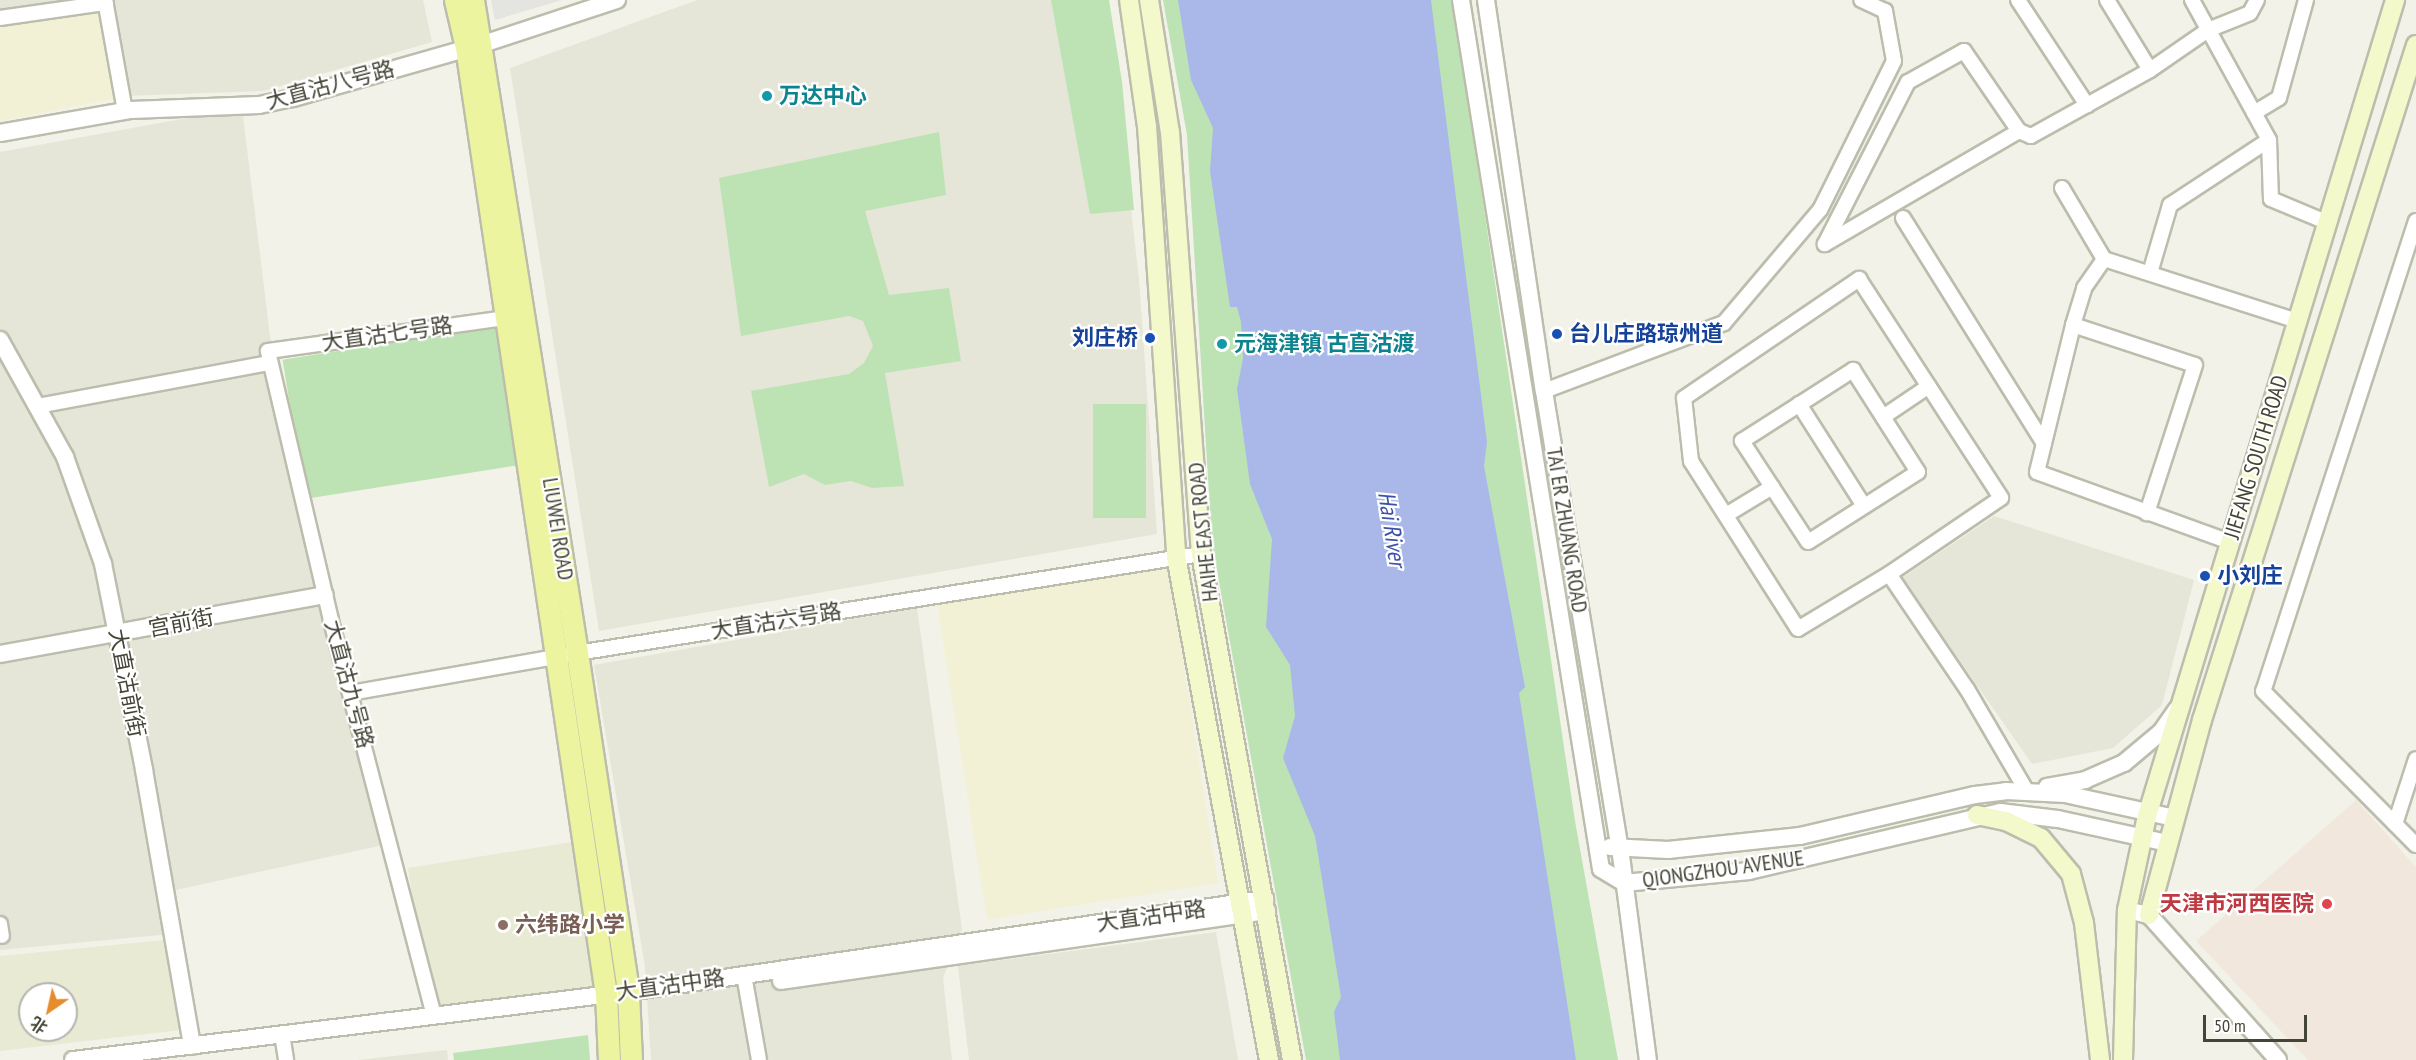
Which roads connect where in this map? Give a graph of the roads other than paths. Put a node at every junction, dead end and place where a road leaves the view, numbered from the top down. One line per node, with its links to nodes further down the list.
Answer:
1 (455, 0): 19 (main road, LIUWEI ROAD)
2 (473, 0): 19 (main road, LIUWEI ROAD)
3 (617, 0): 19 (street, 大直沽八号路)
4 (1129, 0): 51 (main road, HAIHE EAST ROAD)
5 (1149, 0): 50 (main road, HAIHE EAST ROAD)
6 (1461, 0): 69 (street, TAI ER ZHUANG ROAD)
7 (1486, 0): 40 (street, TAI ER ZHUANG ROAD)
8 (1861, 0): 40 (street)
9 (2018, 0): 21 (street)
10 (2107, 0): 20 (street)
11 (2192, 0): 17 (street)
12 (2257, 0): 17 (street)
13 (2306, 0): 23 (street)
14 (2395, 0): 30 (main road, JIEFANG SOUTH ROAD)
15 (105, 2): 16 (street); 22 (street)
16 (0, 18)
17 (2208, 30): 20 (street); 23 (street)
18 (2416, 45): 65 (main road, JIEFANG SOUTH ROAD)
19 (474, 46): 22 (street, 大直沽八号路); 34 (main road, LIUWEI ROAD); 55 (main road, LIUWEI ROAD)
20 (2150, 70): 21 (street)
21 (2087, 105): 24 (street)
22 (125, 111): 25 (street, 大直沽八号路)
23 (2254, 113): 26 (street)
24 (2019, 131): 24 (street)
25 (0, 133)
26 (2269, 140): 30 (street); 33 (street)
27 (2061, 188): 31 (street)
28 (1903, 218): 44 (street)
29 (2416, 221): 32 (street)
30 (2326, 222): 35 (main road, JIEFANG SOUTH ROAD)
31 (2104, 259): 33 (street); 36 (street)
32 (2410, 264): 66 (street)
33 (2150, 273): 35 (street)
34 (505, 318): 38 (street, 大直沽七号路); 57 (main road, LIUWEI ROAD)
35 (2297, 321): 49 (main road, JIEFANG SOUTH ROAD)
36 (2073, 325): 44 (street); 47 (street)
37 (0, 340): 42 (street, 大直沽前街)
38 (268, 357): 42 (street, 大直沽七号路); 53 (street, 大直沽九号路)
39 (1929, 386): 43 (street); 48 (street); 52 (street)
40 (1544, 391): 71 (street, TAI ER ZHUANG ROAD)
41 (1799, 404): 43 (street); 45 (street); 46 (street)
42 (37, 406): 54 (street, 大直沽前街)
43 (1883, 417): 46 (street)
44 (2044, 444): 47 (street)
45 (1772, 487): 46 (street); 48 (street)
46 (1864, 506)
47 (2147, 513): 49 (street)
48 (1726, 515): 52 (street)
49 (2230, 542): 59 (main road, JIEFANG SOUTH ROAD)
50 (1202, 554): 51 (street, 大直沽六号路); 73 (main road, HAIHE EAST ROAD)
51 (1176, 556): 55 (street, 大直沽六号路); 74 (main road, HAIHE EAST ROAD)
52 (1889, 574): 61 (street)
53 (326, 595): 54 (street, 宫前街); 58 (street, 大直沽九号路)
54 (118, 635): 56 (street, 宫前街); 81 (street, 大直沽前街)
55 (577, 653): 57 (street, 大直沽六号路); 78 (main road, LIUWEI ROAD)
56 (0, 654)
57 (555, 658): 58 (street, 大直沽六号路); 79 (main road, LIUWEI ROAD)
58 (351, 693): 80 (street, 大直沽九号路)
59 (2181, 703): 61 (street); 63 (main road, JIEFANG SOUTH ROAD)
60 (2416, 759): 62 (street)
61 (2026, 790): 63 (street, QIONGZHOU AVENUE); 71 (street, QIONGZHOU AVENUE)
62 (2411, 793): 66 (street)
63 (2148, 810): 65 (street, QIONGZHOU AVENUE); 67 (main road, JIEFANG SOUTH ROAD)
64 (1977, 815): 67 (street, QIONGZHOU AVENUE); 72 (street, QIONGZHOU AVENUE); 92 (main road)
65 (2174, 818): 68 (main road, JIEFANG SOUTH ROAD)
66 (2395, 824): 70 (street)
67 (2142, 837): 68 (street, QIONGZHOU AVENUE); 75 (main road, JIEFANG SOUTH ROAD)
68 (2167, 843): 76 (main road, JIEFANG SOUTH ROAD)
69 (1595, 844): 71 (street, QIONGZHOU AVENUE); 72 (street, QIONGZHOU AVENUE)
70 (2416, 845)
71 (1620, 848): 72 (street, TAI ER ZHUANG ROAD)
72 (1624, 883): 91 (street, TAI ER ZHUANG ROAD)
73 (1266, 905): 74 (street, 大直沽中路); 90 (main road, HAIHE EAST ROAD)
74 (1243, 909): 77 (street, 大直沽中路); 89 (main road, HAIHE EAST ROAD)
75 (2127, 910): 76 (street); 93 (main road, JIEFANG SOUTH ROAD)
76 (2149, 915): 94 (street)
77 (745, 980): 78 (street, 大直沽中路); 88 (street)
78 (628, 996): 79 (street, 大直沽中路); 87 (main road, LIUWEI ROAD)
79 (606, 999): 80 (street, 大直沽中路); 82 (street, 大直沽中路); 86 (main road, LIUWEI ROAD)
80 (434, 1016): 82 (street, 大直沽中路)
81 (192, 1046): 82 (street, 大直沽中路); 83 (street, 大直沽中路)
82 (284, 1046): 83 (street, 大直沽中路)
83 (168, 1055): 84 (street, 大直沽中路); 85 (street, 大直沽中路)
84 (73, 1060)
85 (149, 1060)
86 (609, 1060)
87 (631, 1060)
88 (759, 1060)
89 (1269, 1060)
90 (1292, 1060)
91 (1648, 1060)
92 (2100, 1060)
93 (2123, 1060)
94 (2278, 1060)

